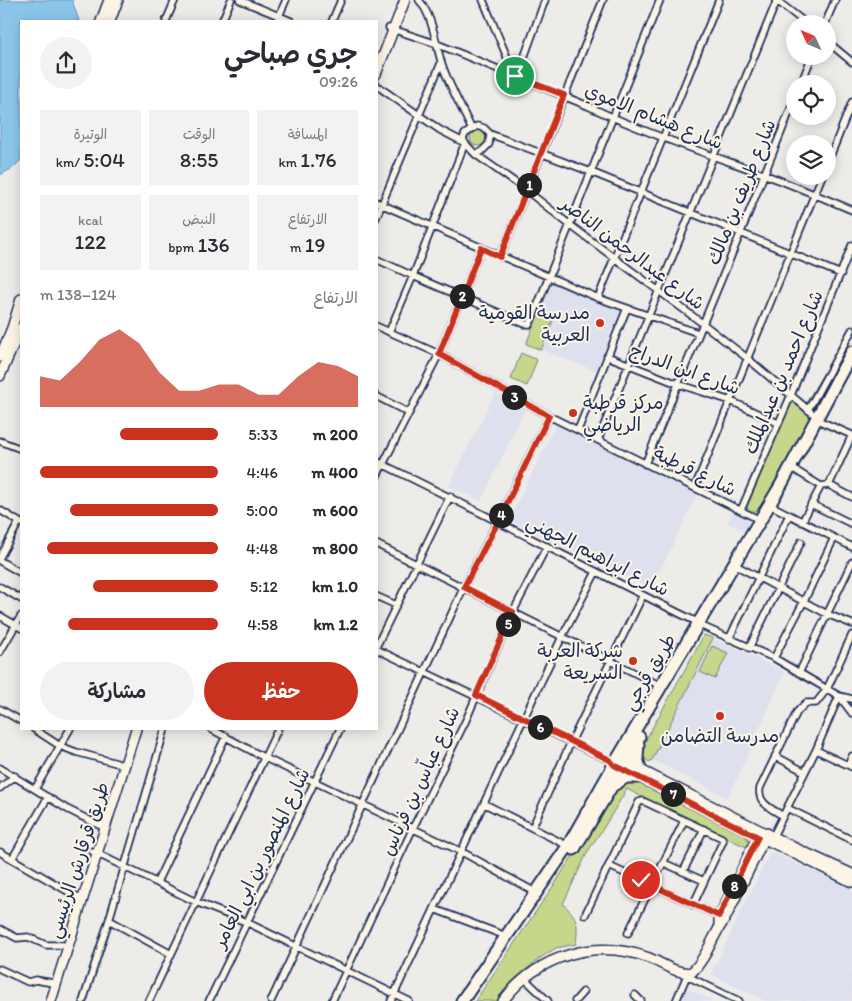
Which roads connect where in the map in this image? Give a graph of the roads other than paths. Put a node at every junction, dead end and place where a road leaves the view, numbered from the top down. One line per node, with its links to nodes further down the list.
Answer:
1 (109, 0): 21 (street)
2 (118, 0): 22 (street)
3 (175, 0): 23 (street)
4 (231, 0): 24 (street)
5 (240, 0): 20 (street)
6 (286, 0): 20 (street)
7 (341, 0): 25 (street)
8 (400, 0): 26 (street)
9 (405, 0): 26 (street)
10 (419, 0): 27 (street)
11 (483, 0): 33 (street)
12 (545, 0): 33 (street)
13 (603, 0): 35 (street)
14 (660, 0): 38 (street)
15 (719, 0): 42 (street)
16 (777, 0): 18 (street); 47 (street)
17 (835, 0): 19 (street)
18 (796, 15)
19 (829, 15)
20 (278, 19)
21 (100, 20)
22 (110, 20)
23 (166, 20)
24 (222, 20)
25 (332, 20)
26 (391, 28): 27 (street, شارع هشام الاموي); 29 (street); 32 (street)
27 (437, 44): 30 (street); 33 (street, شارع هشام الاموي)
28 (836, 49): 31 (street)
29 (378, 54)
30 (441, 62): 37 (street); 40 (street)
31 (852, 62)
32 (378, 68)
33 (516, 77): 35 (street, شارع هشام الاموي)
34 (378, 86): 37 (street, شارع عبدالرحمن الناصر)
35 (564, 95): 38 (street, شارع هشام الاموي); 46 (street)
36 (852, 102): 43 (street)
37 (419, 114): 44 (street, شارع عبدالرحمن الناصر); 54 (street)
38 (613, 118): 42 (street, شارع هشام الاموي); 48 (street)
39 (786, 120): 49 (street, شارع طريف بن مالك)
40 (471, 128): 41 (street); 44 (street)
41 (490, 134): 45 (street); 46 (street)
42 (663, 136): 47 (street, شارع هشام الاموي); 52 (street)
43 (836, 142)
44 (465, 143): 45 (street, شارع عبدالرحمن الناصر); 58 (street)
45 (475, 154): 51 (street, شارع عبدالرحمن الناصر)
46 (542, 154): 48 (street); 51 (street)
47 (714, 158): 49 (street, شارع هشام الاموي); 56 (street)
48 (591, 172): 52 (street); 57 (street)
49 (764, 174): 53 (street, شارع هشام الاموي); 59 (street, شارع طريف بن مالك)
50 (818, 185): 53 (street)
51 (526, 190): 57 (street, شارع عبدالرحمن الناصر); 63 (street)
52 (641, 192): 56 (street); 64 (street)
53 (814, 194): 55 (street, شارع هشام الاموي); 62 (street)
54 (379, 204): 58 (street)
55 (852, 210)
56 (692, 212): 59 (street); 69 (street)
57 (570, 225): 64 (street, شارع عبدالرحمن الناصر); 68 (street)
58 (433, 226): 61 (street); 67 (street)
59 (741, 232): 62 (street); 75 (street, شارع طريف بن مالك)
60 (852, 246): 66 (street, شارع احمد بن عبدالملك)
61 (481, 248): 63 (street); 70 (street)
62 (791, 253): 66 (street); 85 (street)
63 (500, 257): 68 (street)
64 (614, 258): 69 (street, شارع عبدالرحمن الناصر); 71 (street)
65 (378, 260): 67 (street)
66 (841, 274): 92 (street, شارع احمد بن عبدالملك)
67 (413, 276): 70 (street); 79 (street)
68 (549, 276): 70 (street); 71 (street)
69 (659, 291): 74 (street); 75 (street, شارع عبدالرحمن الناصر)
70 (462, 297): 82 (street)
71 (598, 298): 73 (street)
72 (20, 302): 84 (street)
73 (627, 308): 74 (street); 83 (street)
74 (649, 316): 80 (street); 86 (street)
75 (702, 323): 80 (street, شارع طريف بن مالك); 85 (street, شارع عبدالرحمن الناصر)
76 (378, 327): 79 (street, شارع قرطبة)
77 (20, 330): 89 (street)
78 (852, 330): 88 (street)
79 (388, 332): 82 (street, شارع قرطبة)
80 (698, 333): 91 (street, شارع طريف بن مالك)
81 (852, 352): 90 (highway, طريق قرجي)
82 (439, 354): 96 (street); 97 (street, شارع قرطبة)
83 (607, 356): 86 (street, شارع ابن الدراج); 100 (street)
84 (0, 357)
85 (747, 358): 92 (street, شارع عبدالرحمن الناصر); 94 (street)
86 (629, 364): 91 (street, شارع ابن الدراج); 102 (street)
87 (852, 367): 98 (highway, طريق قرجي)
88 (827, 375): 90 (highway); 95 (street)
89 (0, 376)
90 (837, 382): 98 (highway, طريق قرجي)
91 (678, 384): 94 (street, شارع ابن الدراج); 107 (street, شارع طريف بن مالك)
92 (791, 394): 95 (street, شارع عبدالرحمن الناصر); 99 (street, شارع احمد بن عبدالملك)
93 (378, 397): 96 (street)
94 (731, 401): 99 (street, شارع ابن الدراج); 112 (street)
95 (808, 410): 98 (street, شارع عبدالرحمن الناصر)
96 (409, 413): 106 (street)
97 (549, 416): 100 (street, شارع قرطبة); 122 (street)
98 (820, 420): 101 (street, شارع عبدالرحمن الناصر); 108 (highway, طريق قرجي); 120 (highway, طريق قرجي)
99 (778, 423): 118 (street, شارع احمد بن عبدالملك)
100 (578, 430): 102 (street, شارع قرطبة)
101 (852, 435): 111 (street)
102 (598, 440): 107 (street, شارع قرطبة)
103 (0, 441): 104 (street)
104 (20, 449)
105 (378, 462): 106 (street, شارع ابراهيم الجهني)
106 (383, 464): 109 (street); 113 (street, شارع ابراهيم الجهني)
107 (645, 464): 112 (street, شارع قرطبة)
108 (795, 470): 110 (street); 116 (highway, طريق قرجي)
109 (378, 474)
110 (820, 486): 111 (street); 115 (street)
111 (829, 486): 114 (street)
112 (695, 487): 118 (street, شارع قرطبة)
113 (450, 496): 122 (street, شارع ابراهيم الجهني); 132 (street)
114 (852, 497)
115 (811, 504): 123 (street); 124 (street)
116 (774, 507): 119 (street); 133 (highway, طريق قرجي)
117 (0, 510): 121 (street)
118 (741, 510): 120 (street, شارع قرطبة)
119 (789, 515): 123 (street); 136 (street)
120 (760, 520): 149 (highway, طريق قرجي)
121 (20, 522): 130 (street)
122 (498, 522): 128 (street, شارع ابراهيم الجهني); 138 (street)
123 (802, 522): 125 (street)
124 (852, 524)
125 (834, 538): 129 (street); 143 (street)
126 (801, 542): 139 (street)
127 (378, 545): 132 (street)
128 (547, 546): 135 (street, شارع ابراهيم الجهني); 145 (street, شارع عباّس بن فرناس)
129 (852, 547)
130 (0, 559): 134 (street)
131 (852, 562): 146 (street)
132 (416, 563): 138 (street); 144 (street)
133 (739, 566): 136 (street); 149 (highway, طريق قرجي)
134 (20, 572)
135 (596, 572): 140 (street, شارع ابراهيم الجهني); 152 (street)
136 (758, 576): 139 (street); 153 (street)
137 (0, 587): 142 (street)
138 (464, 587): 145 (street); 160 (street)
139 (779, 589): 143 (street); 155 (street)
140 (644, 595): 149 (street, شارع ابراهيم الجهني); 159 (street)
141 (378, 597): 144 (street)
142 (20, 598)
143 (804, 601): 146 (street); 158 (street)
144 (396, 605): 154 (street)
145 (513, 612): 152 (street); 164 (street, شارع عباّس بن فرناس)
146 (827, 614): 148 (street); 161 (street)
147 (0, 616): 150 (street)
148 (852, 624)
149 (702, 625): 153 (street, شارع ابراهيم الجهني); 162 (highway, طريق قرجي); 179 (highway, طريق قرجي)
150 (19, 626): 157 (street)
151 (852, 635): 163 (street)
152 (562, 637): 159 (street); 170 (street)
153 (729, 639): 155 (street, شارع ابراهيم الجهني)
154 (378, 644)
155 (749, 648): 158 (street, شارع ابراهيم الجهني)
156 (378, 649): 160 (street)
157 (0, 652)
158 (774, 658): 161 (street, شارع ابراهيم الجهني)
159 (610, 661): 162 (street); 181 (street)
160 (426, 671): 164 (street); 200 (street)
161 (799, 673): 163 (street, شارع ابراهيم الجهني)
162 (661, 686): 187 (highway, طريق قرجي)
163 (827, 689): 165 (street, شارع ابراهيم الجهني); 184 (street)
164 (476, 695): 170 (street); 205 (street, شارع عباّس بن فرناس)
165 (839, 696): 166 (street); 168 (street); 183 (street)
166 (851, 697)
167 (0, 709): 169 (street)
168 (852, 712)
169 (20, 719)
170 (524, 719): 181 (street); 199 (street)
171 (36, 730): 182 (street)
172 (69, 730): 182 (street)
173 (131, 730): 188 (street, طريق قرقارش الرئيسي)
174 (136, 730): 212 (street, طريق قرقارش الرئيسي)
175 (165, 730): 216 (street)
176 (214, 730): 180 (street)
177 (278, 730): 186 (street)
178 (340, 730): 194 (street, شارع المنصور بن ابي العامر)
179 (640, 734): 187 (highway, طريق قرجي); 192 (highway)
180 (226, 736): 186 (street); 221 (street)
181 (571, 742): 187 (street); 206 (street)
182 (60, 746): 188 (street); 196 (street)
183 (816, 750): 189 (street); 191 (street)
184 (775, 756): 191 (street); 202 (street)
185 (852, 756): 189 (street)
186 (265, 758): 194 (street); 226 (street)
187 (618, 763): 192 (street); 197 (highway, طريق قرجي); 210 (highway, طريق قرجي)
188 (120, 764): 204 (street, طريق قرقارش الرئيسي)
189 (850, 766)
190 (0, 768): 193 (street)
191 (805, 772): 201 (street)
192 (639, 773): 197 (highway); 208 (street)
193 (14, 776): 195 (street); 196 (street)
194 (314, 783): 200 (street); 232 (street, شارع المنصور بن ابي العامر)
195 (0, 788)
196 (35, 789): 198 (street)
197 (610, 789): 257 (highway, طريق قرجي)
198 (48, 798): 204 (street); 214 (street)
199 (485, 804): 206 (street); 213 (street)
200 (363, 805): 205 (street); 237 (street)
201 (787, 808): 202 (street); 209 (street)
202 (783, 816): 208 (street)
203 (684, 821): 207 (street); 215 (street); 217 (street)
204 (101, 826): 212 (street, طريق قرقارش الرئيسي)
205 (413, 828): 213 (street); 240 (street, شارع عباّس بن فرناس)
206 (532, 828): 210 (street)
207 (704, 829): 218 (street); 220 (street)
208 (765, 836): 219 (street); 222 (street); 230 (street)
209 (852, 840)
210 (568, 846): 224 (highway, طريق قرجي)
211 (0, 852): 214 (street)
212 (95, 852): 216 (street); 225 (street, طريق قرقارش الرئيسي); 248 (street, طريق قرقارش الرئيسي)
213 (462, 852): 224 (street); 228 (street)
214 (12, 859): 225 (street)
215 (664, 862): 218 (street); 223 (street)
216 (124, 866): 221 (street); 231 (street)
217 (609, 866): 223 (street); 229 (street)
218 (683, 872): 220 (street)
219 (852, 874)
220 (704, 881): 227 (street)
221 (156, 882): 226 (street)
222 (852, 882)
223 (651, 885): 227 (street); 234 (street)
224 (537, 893): 235 (highway, طريق قرجي)
225 (78, 898): 236 (street, طريق قرقارش الرئيسي)
226 (196, 902): 232 (street); 238 (street)
227 (693, 905): 230 (street)
228 (434, 909): 235 (street); 245 (street)
229 (585, 915)
230 (722, 918): 241 (street)
231 (109, 920): 238 (street); 249 (street)
232 (246, 922): 237 (street); 251 (street, شارع المنصور بن ابي العامر)
233 (0, 928): 236 (street)
234 (628, 933)
235 (506, 936): 256 (highway, طريق قرجي)
236 (63, 945): 243 (street, طريق قرقارش الرئيسي)
237 (297, 946): 240 (street); 252 (street)
238 (171, 954): 250 (street)
239 (0, 969): 243 (street)
240 (346, 972): 245 (street); 253 (street, شارع عباّس بن فرناس)
241 (687, 974): 242 (street); 262 (street); 263 (street)
242 (524, 978): 258 (street); 259 (street)
243 (53, 983): 247 (street, طريق قرقارش الرئيسي)
244 (583, 992): 260 (street)
245 (395, 994): 254 (street); 255 (street)
246 (636, 995): 261 (street)
247 (47, 1001)
248 (51, 1001)
249 (83, 1001)
250 (149, 1001)
251 (209, 1001)
252 (271, 1001)
253 (332, 1001)
254 (391, 1001)
255 (408, 1001)
256 (462, 1001)
257 (471, 1001)
258 (504, 1001)
259 (548, 1001)
260 (575, 1001)
261 (641, 1001)
262 (676, 1001)
263 (739, 1001)

